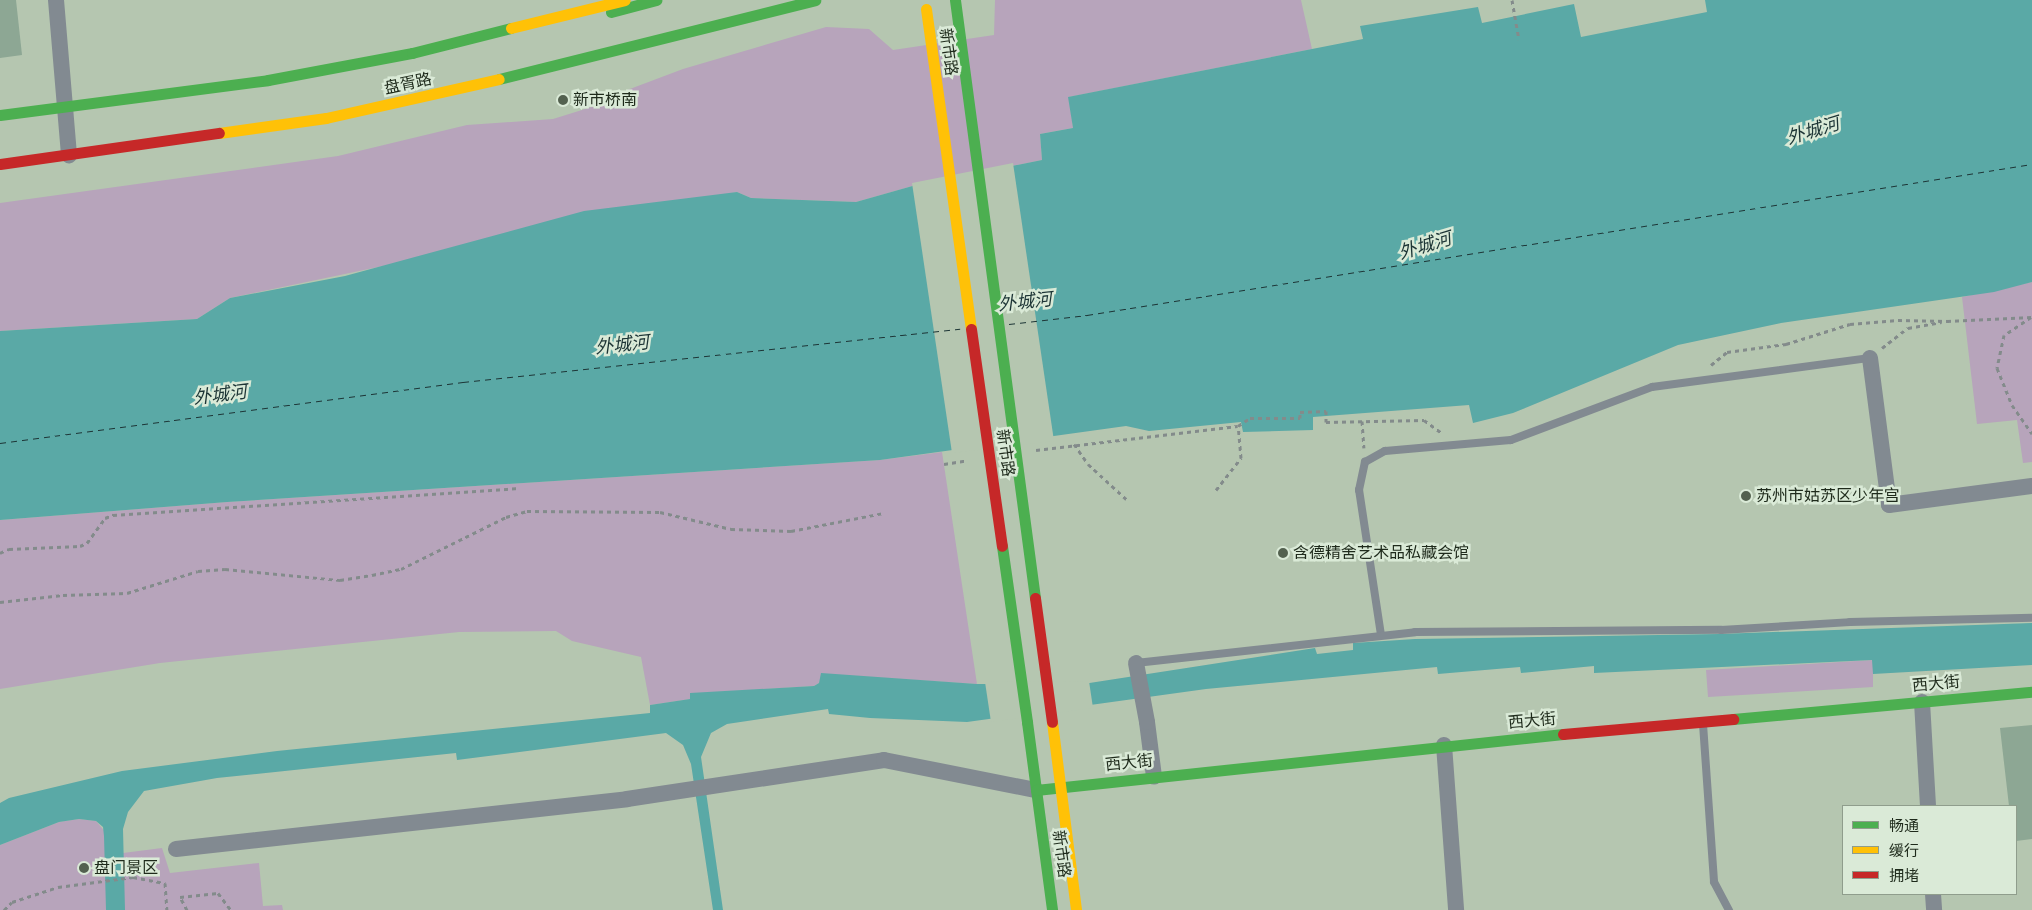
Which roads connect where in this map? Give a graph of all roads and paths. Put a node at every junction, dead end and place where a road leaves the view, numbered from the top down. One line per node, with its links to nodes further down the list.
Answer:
1 (56, 0): 12 (street)
2 (625, 0): 10 (main road, 盘胥路)
3 (656, 0): 10 (main road)
4 (815, 0): 11 (main road, 盘胥路)
5 (955, 0): 44 (main road, 新市路, bridge)
6 (1512, 0): 8 (path)
7 (925, 5): 45 (main road, 新市路, bridge)
8 (1519, 39)
9 (589, 44): 11 (main road)
10 (412, 53): 12 (main road, 盘胥路)
11 (423, 98): 14 (main road, 盘胥路)
12 (65, 107): 13 (main road, 盘胥路); 14 (street)
13 (0, 115)
14 (68, 155): 15 (main road, 盘胥路)
15 (0, 164)
16 (2032, 316): 17 (path); 22 (path)
17 (1949, 321): 18 (path); 19 (path)
18 (1870, 358): 19 (lane); 29 (street)
19 (1692, 382): 24 (lane)
20 (1362, 422): 21 (path); 24 (path); 27 (path)
21 (1238, 426): 23 (path); 31 (path)
22 (2032, 434)
23 (1074, 444): 25 (path); 32 (path)
24 (1459, 445): 27 (lane)
25 (1027, 451)
26 (972, 460): 28 (path)
27 (1365, 462): 37 (lane)
28 (944, 464)
29 (2032, 486)
30 (519, 488): 34 (path)
31 (1216, 490)
32 (1126, 499)
33 (884, 513): 35 (path)
34 (0, 553)
35 (0, 602)
36 (2032, 618): 37 (lane)
37 (1381, 635): 38 (lane)
38 (1136, 663): 43 (street, bridge)
39 (2032, 692): 40 (main road, 西大街)
40 (1922, 702): 41 (main road, 西大街); 46 (street)
41 (1703, 722): 42 (main road, 西大街); 56 (lane)
42 (1444, 746): 43 (main road, 西大街); 55 (street)
43 (1154, 776): 44 (main road, 西大街)
44 (1059, 786): 45 (main road, 西大街); 54 (main road, 新市路)
45 (1036, 790): 47 (street); 53 (main road, 新市路)
46 (1928, 805)
47 (176, 849)
48 (1933, 895): 57 (street)
49 (4, 910): 50 (path)
50 (167, 910)
51 (187, 910): 52 (path)
52 (232, 910)
53 (1052, 910)
54 (1076, 910)
55 (1456, 910)
56 (1729, 910)
57 (1934, 910)

